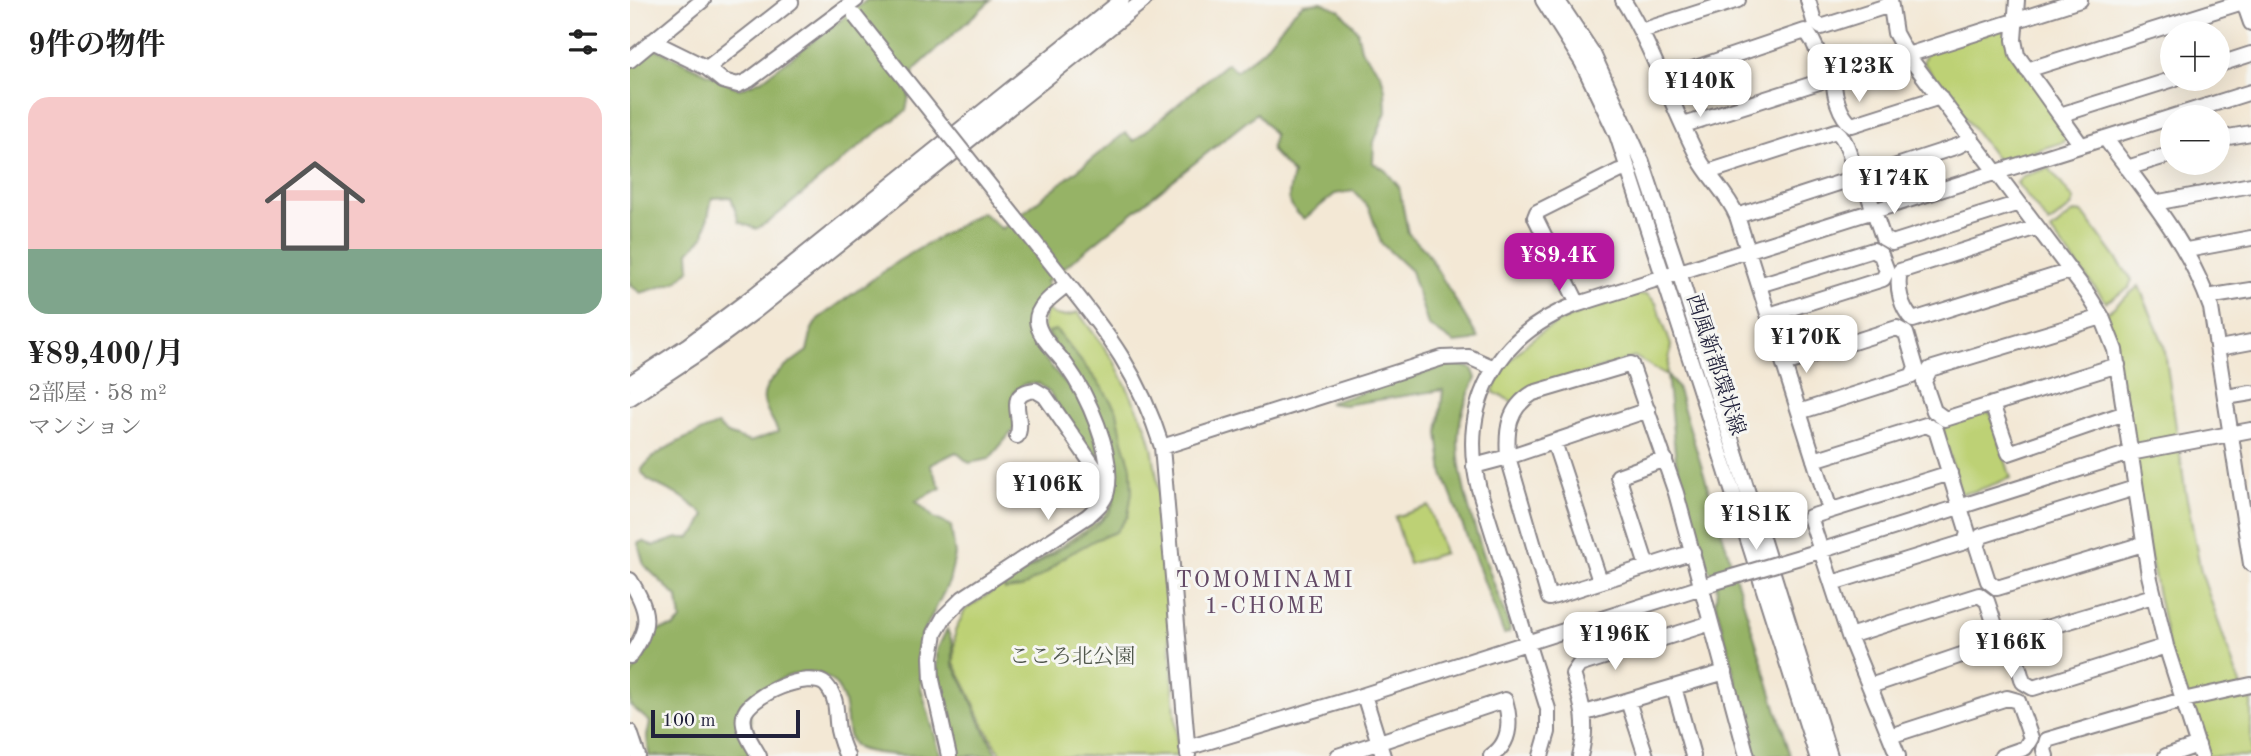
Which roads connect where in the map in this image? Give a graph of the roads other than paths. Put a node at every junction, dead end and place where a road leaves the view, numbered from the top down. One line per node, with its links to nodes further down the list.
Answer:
1 (703, 0): 18 (street)
2 (789, 0): 23 (street)
3 (1122, 0): 65 (street)
4 (1144, 0): 68 (street)
5 (1543, 0): 38 (street, 西風新都環状線)
6 (1558, 0): 51 (street, 西風新都環状線)
7 (1623, 0): 17 (street)
8 (1738, 0): 17 (street)
9 (1808, 0): 13 (street)
10 (2017, 0): 15 (street)
11 (2080, 0): 15 (street)
12 (2245, 1): 16 (street); 24 (street)
13 (1890, 2): 19 (street)
14 (850, 6): 23 (street); 53 (street, bridge)
15 (2014, 21): 19 (street); 24 (street)
16 (2251, 23)
17 (1641, 31): 25 (street)
18 (652, 41): 21 (street); 23 (street)
19 (1907, 54): 28 (street); 28 (street)
20 (2251, 54): 22 (street)
21 (630, 60)
22 (2230, 61)
23 (707, 68)
24 (2027, 70): 29 (street)
25 (1663, 79): 30 (street); 30 (street)
26 (2160, 83): 29 (street)
27 (2251, 92): 33 (street)
28 (1940, 97): 34 (street)
29 (2060, 115): 35 (street)
30 (1684, 125): 39 (street)
31 (2251, 132): 32 (street)
32 (2230, 136)
33 (2105, 138): 35 (street); 37 (street)
34 (1972, 139): 40 (street); 44 (street)
35 (2081, 145): 40 (street)
36 (2160, 158): 37 (street)
37 (2127, 168): 43 (street)
38 (1629, 169): 52 (street, 西風新都環状線); 57 (street)
39 (1707, 172): 45 (street); 45 (street)
40 (1997, 172): 42 (street); 44 (street)
41 (2251, 185): 43 (street)
42 (2019, 203): 44 (street); 46 (street)
43 (2154, 203): 49 (street)
44 (1874, 211): 48 (street)
45 (1737, 216): 48 (street)
46 (2037, 227): 50 (street); 50 (street)
47 (2251, 237): 49 (street)
48 (1748, 250): 51 (street); 54 (street)
49 (2187, 250): 56 (street)
50 (2070, 271): 59 (street)
51 (1679, 272): 52 (street); 130 (street, 西風新都環状線)
52 (1664, 277): 57 (street); 129 (street, 西風新都環状線)
53 (1063, 279): 77 (street); 83 (street)
54 (1759, 285): 58 (street); 58 (street)
55 (2251, 289): 56 (street)
56 (2207, 297): 61 (street)
57 (1578, 304): 64 (street)
58 (1769, 315): 62 (street)
59 (2102, 317): 63 (street); 69 (street)
60 (2251, 342): 61 (street)
61 (2219, 348): 67 (street)
62 (1784, 364): 71 (street); 71 (street)
63 (2118, 365): 69 (street); 72 (street)
64 (1494, 368): 77 (street); 82 (street)
65 (630, 383)
66 (2251, 393): 67 (street)
67 (2226, 397): 74 (street)
68 (630, 398)
69 (1993, 404): 72 (street)
70 (1648, 410): 76 (street); 79 (street); 80 (street)
71 (1799, 412): 81 (street)
72 (2125, 413): 78 (street)
73 (2251, 430): 74 (street)
74 (2231, 433): 78 (street); 85 (street)
75 (1017, 436): 83 (street)
76 (1554, 442): 79 (street); 96 (street)
77 (1162, 447): 117 (street)
78 (2130, 453): 86 (street); 87 (street)
79 (1508, 457): 82 (street); 96 (street)
80 (1665, 459): 91 (street); 94 (street)
81 (1814, 460): 84 (street); 88 (street)
82 (1474, 466): 102 (street)
83 (1107, 471): 121 (street)
84 (1950, 473): 87 (street); 88 (street)
85 (2244, 477): 89 (street)
86 (2135, 488): 90 (street); 90 (street)
87 (1960, 507): 92 (street); 97 (street)
88 (1830, 510): 92 (street)
89 (2248, 527): 93 (street)
90 (2143, 544): 99 (street)
91 (1693, 552): 94 (street); 98 (street)
92 (1815, 552): 97 (street); 98 (street, bridge)
93 (2251, 564)
94 (1647, 566): 96 (street)
95 (630, 580): 104 (street)
96 (1600, 581)
97 (1832, 583): 101 (street)
98 (1707, 585): 100 (street); 102 (street)
99 (2153, 596): 103 (street); 103 (street)
100 (1711, 623): 105 (street); 112 (street)
101 (1849, 636): 107 (street); 107 (street)
102 (1528, 643): 109 (street); 124 (street)
103 (2166, 646): 110 (street)
104 (630, 656)
105 (1724, 671): 108 (street); 128 (street)
106 (2251, 685): 110 (street)
107 (1870, 686): 114 (street)
108 (1675, 687): 111 (street); 127 (street)
109 (1364, 695): 115 (street); 117 (street)
110 (2183, 700): 116 (street); 133 (street)
111 (1628, 701): 112 (street); 126 (street)
112 (1585, 713): 125 (street)
113 (630, 732): 118 (street)
114 (1890, 736): 131 (street); 132 (street)
115 (1381, 750): 122 (street); 123 (street)
116 (2200, 751): 134 (street)
117 (1188, 752)
118 (638, 756)
119 (759, 756): 120 (street)
120 (847, 756)
121 (949, 756)
122 (1338, 756)
123 (1491, 756)
124 (1541, 756)
125 (1580, 756)
126 (1646, 756)
127 (1693, 756)
128 (1747, 756)
129 (1817, 756)
130 (1830, 756)
131 (1898, 756)
132 (2002, 756)
133 (2046, 756)
134 (2166, 756)

